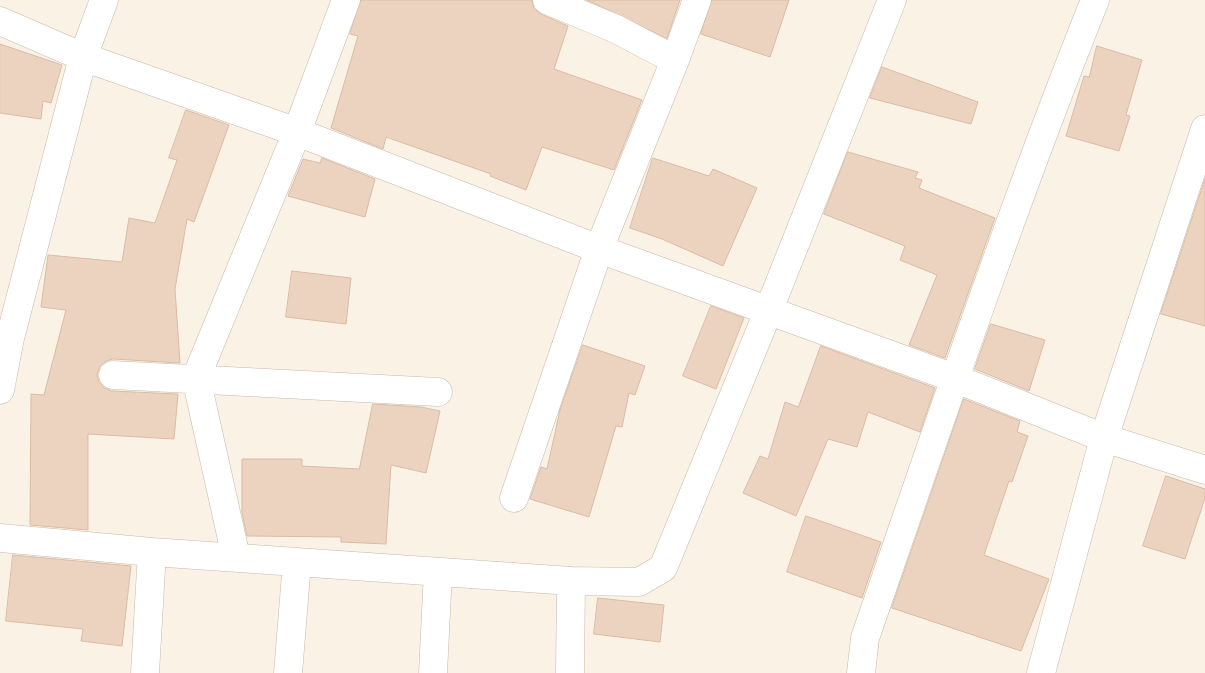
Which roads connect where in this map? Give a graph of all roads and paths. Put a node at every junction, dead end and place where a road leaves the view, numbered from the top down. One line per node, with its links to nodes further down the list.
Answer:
1 (104, 0): 8 (street)
2 (346, 0): 11 (street)
3 (547, 0): 9 (street)
4 (697, 0): 9 (street)
5 (892, 0): 13 (street)
6 (1095, 0): 17 (street)
7 (0, 22): 8 (street)
8 (83, 57): 11 (street); 14 (street)
9 (676, 60): 12 (street)
10 (1205, 129): 20 (street)
11 (298, 132): 12 (street); 16 (street)
12 (599, 249): 13 (street); 22 (street)
13 (768, 312): 17 (street); 28 (street)
14 (5, 337): 18 (street)
15 (113, 375): 16 (street)
16 (196, 378): 19 (street); 25 (street)
17 (954, 378): 20 (street); 33 (street)
18 (0, 390)
19 (438, 392)
20 (1104, 438): 21 (street); 34 (street)
21 (1205, 470)
22 (514, 498)
23 (0, 538): 24 (street)
24 (152, 552): 25 (street); 29 (street)
25 (236, 557): 26 (street)
26 (297, 562): 27 (street); 30 (street)
27 (438, 572): 28 (street); 31 (street)
28 (571, 581): 32 (street)
29 (145, 673)
30 (288, 673)
31 (433, 673)
32 (570, 673)
33 (861, 673)
34 (1041, 673)

